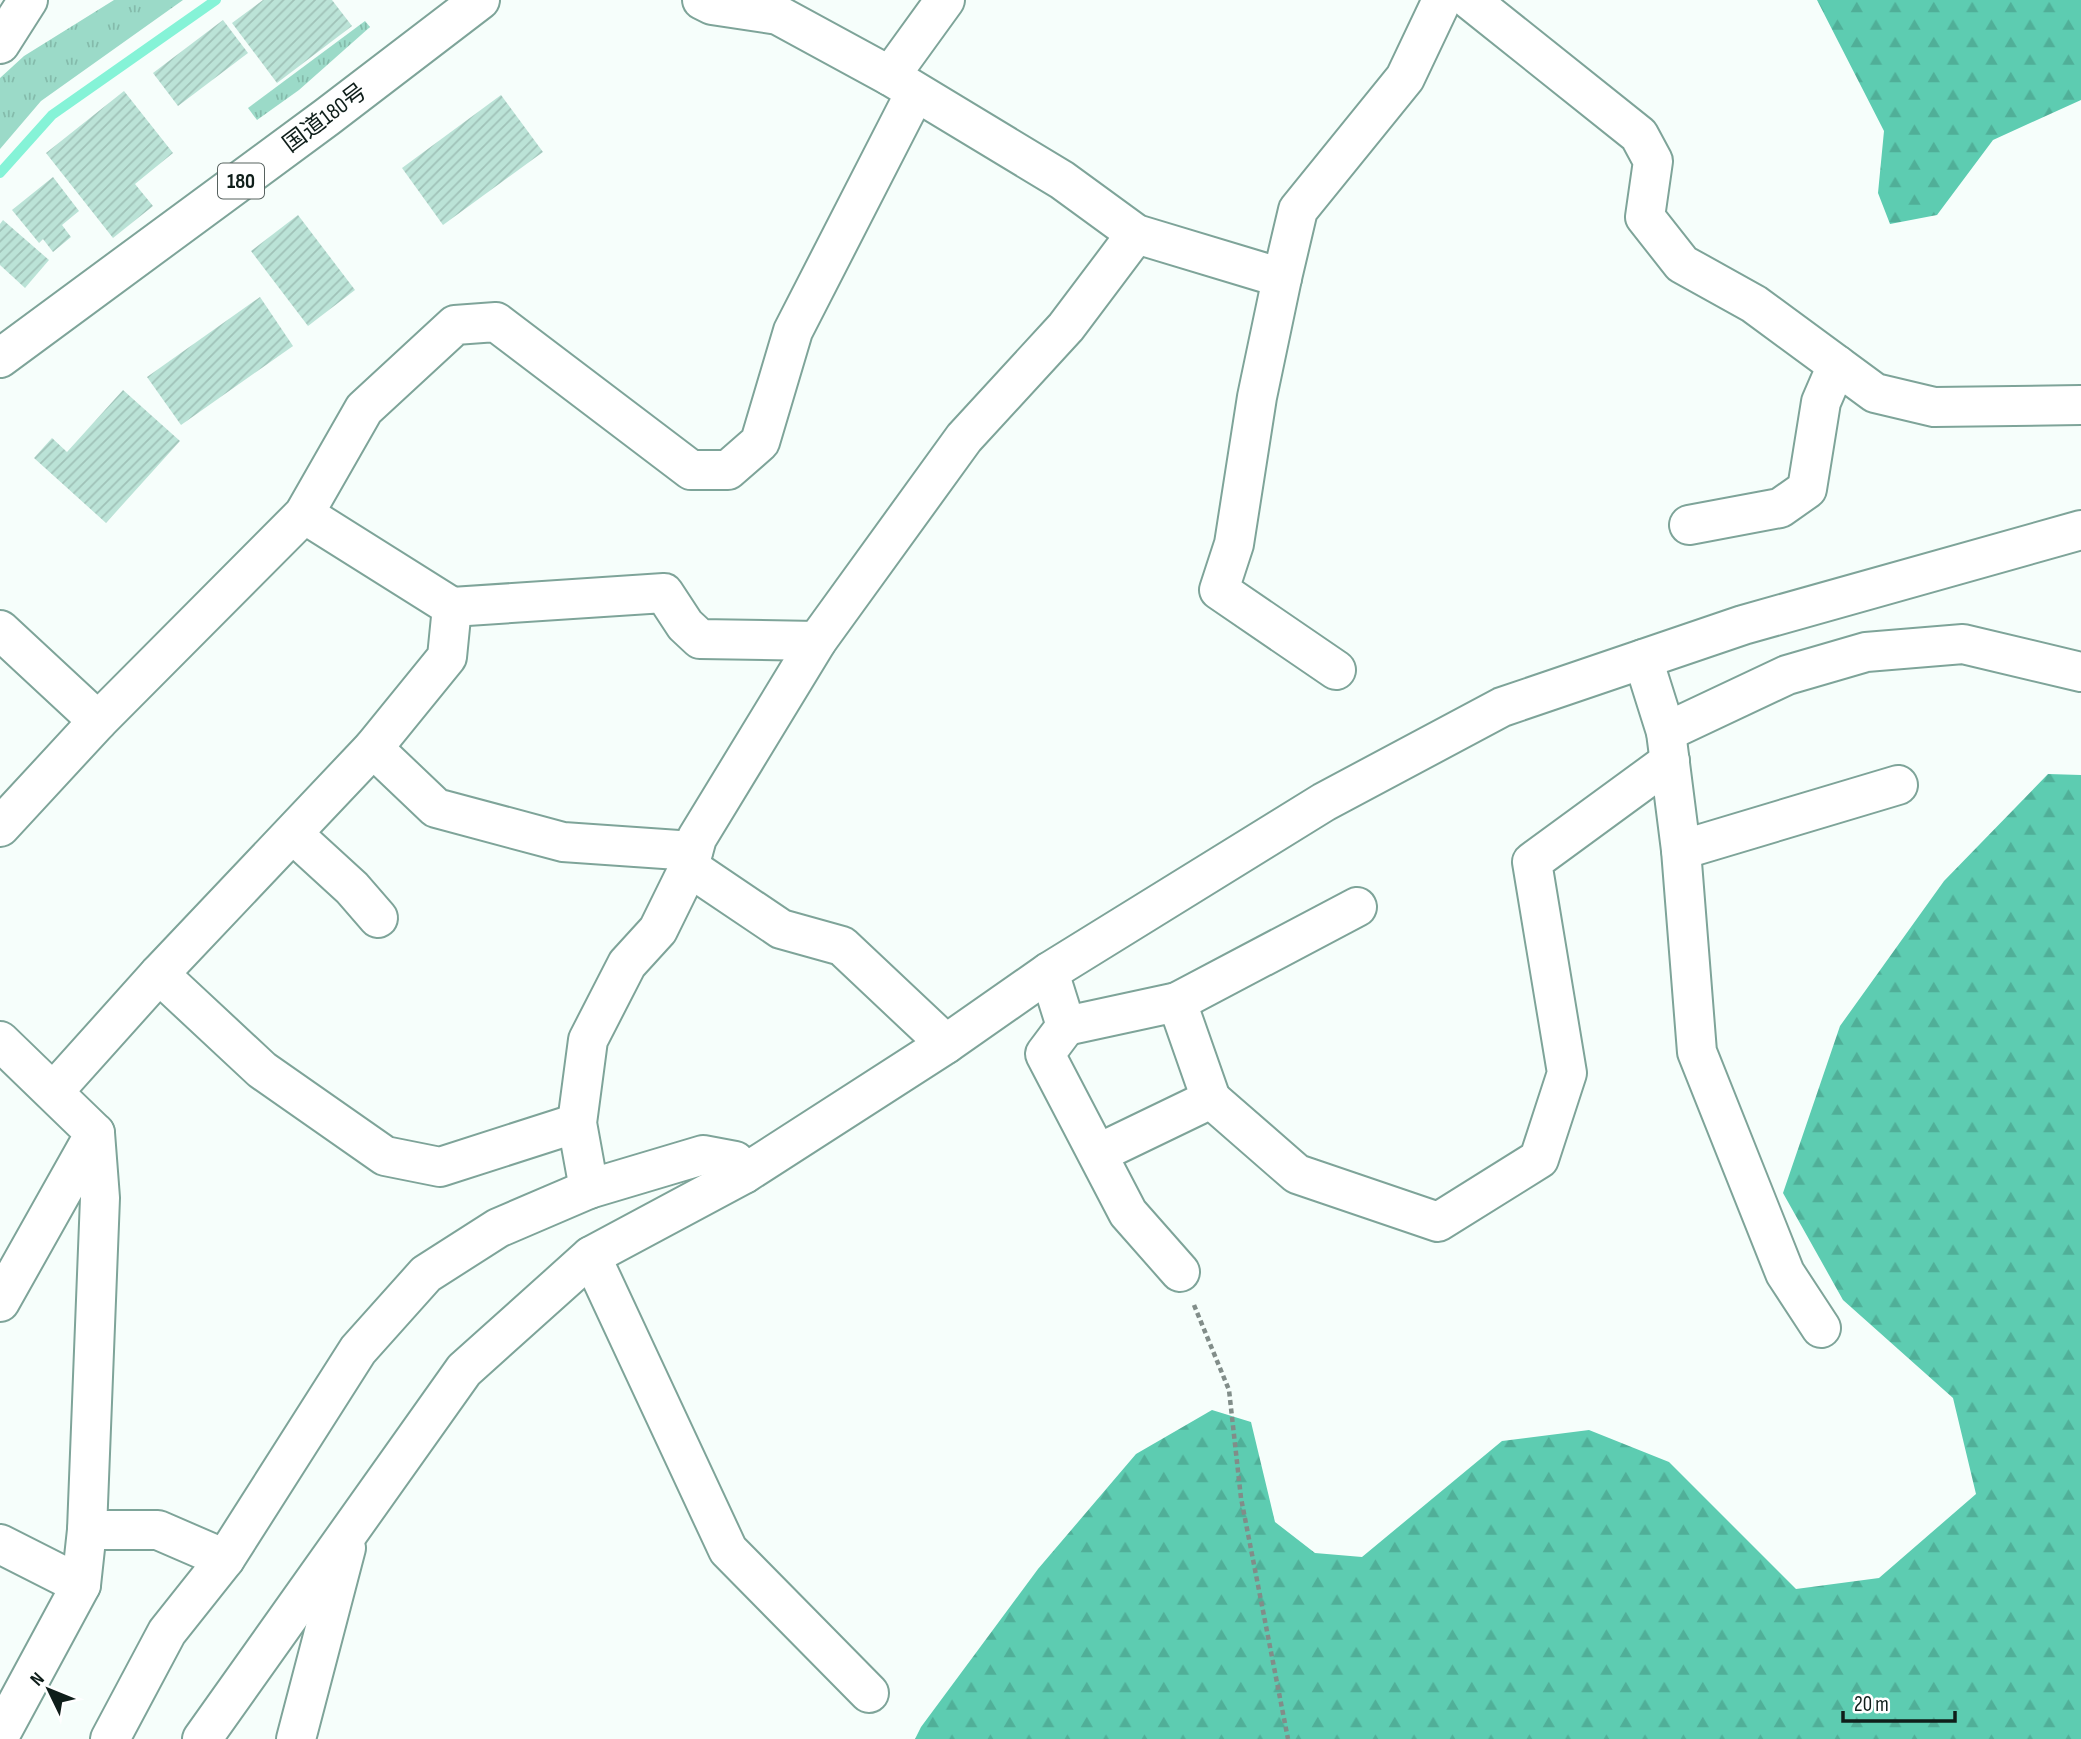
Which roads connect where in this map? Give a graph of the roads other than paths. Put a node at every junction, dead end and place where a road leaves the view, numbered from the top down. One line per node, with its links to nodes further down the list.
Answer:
1 (28, 0): 7 (main road)
2 (480, 0): 11 (main road, 国道180号 / 180)
3 (702, 0): 8 (main road)
4 (945, 0): 8 (main road)
5 (1442, 0): 10 (main road)
6 (1470, 0): 12 (main road)
7 (0, 44)
8 (902, 84): 9 (main road); 14 (main road)
9 (1136, 234): 10 (main road); 19 (main road)
10 (1282, 278): 21 (main road)
11 (0, 358)
12 (1837, 365): 13 (main road); 15 (main road)
13 (2081, 405)
14 (304, 514): 17 (main road); 23 (main road)
15 (1689, 525)
16 (2081, 530): 20 (main road)
17 (452, 607): 19 (main road); 25 (main road)
18 (0, 630): 23 (main road)
19 (817, 641): 30 (main road)
20 (1643, 659): 24 (main road); 33 (main road)
21 (1336, 670)
22 (2081, 672): 24 (main road)
23 (98, 721): 27 (main road)
24 (1668, 746): 29 (main road); 40 (main road)
25 (373, 748): 28 (main road); 30 (main road)
26 (1898, 785): 29 (main road)
27 (0, 827)
28 (293, 835): 32 (main road); 34 (main road)
29 (1681, 850): 49 (main road)
30 (691, 859): 38 (main road); 41 (main road)
31 (1357, 907): 35 (main road)
32 (379, 918)
33 (1049, 972): 36 (main road); 38 (main road)
34 (159, 974): 39 (main road); 41 (main road)
35 (1177, 1002): 36 (main road); 40 (main road)
36 (1066, 1026): 43 (main road)
37 (0, 1041): 39 (main road)
38 (946, 1044): 44 (main road)
39 (54, 1091): 42 (main road)
40 (1211, 1099): 43 (main road)
41 (577, 1123): 45 (main road)
42 (95, 1133): 48 (main road); 51 (main road)
43 (1099, 1153): 47 (main road)
44 (744, 1174): 45 (main road); 46 (main road)
45 (589, 1189): 53 (main road)
46 (591, 1256): 50 (main road); 55 (main road)
47 (1180, 1272)
48 (0, 1302)
49 (1821, 1328)
50 (351, 1526): 58 (main road); 59 (main road)
51 (87, 1530): 53 (main road); 54 (main road)
52 (0, 1544): 54 (main road)
53 (225, 1559): 57 (main road)
54 (80, 1585): 56 (main road)
55 (869, 1693)
56 (0, 1735)
57 (110, 1739)
58 (202, 1739)
59 (296, 1739)

